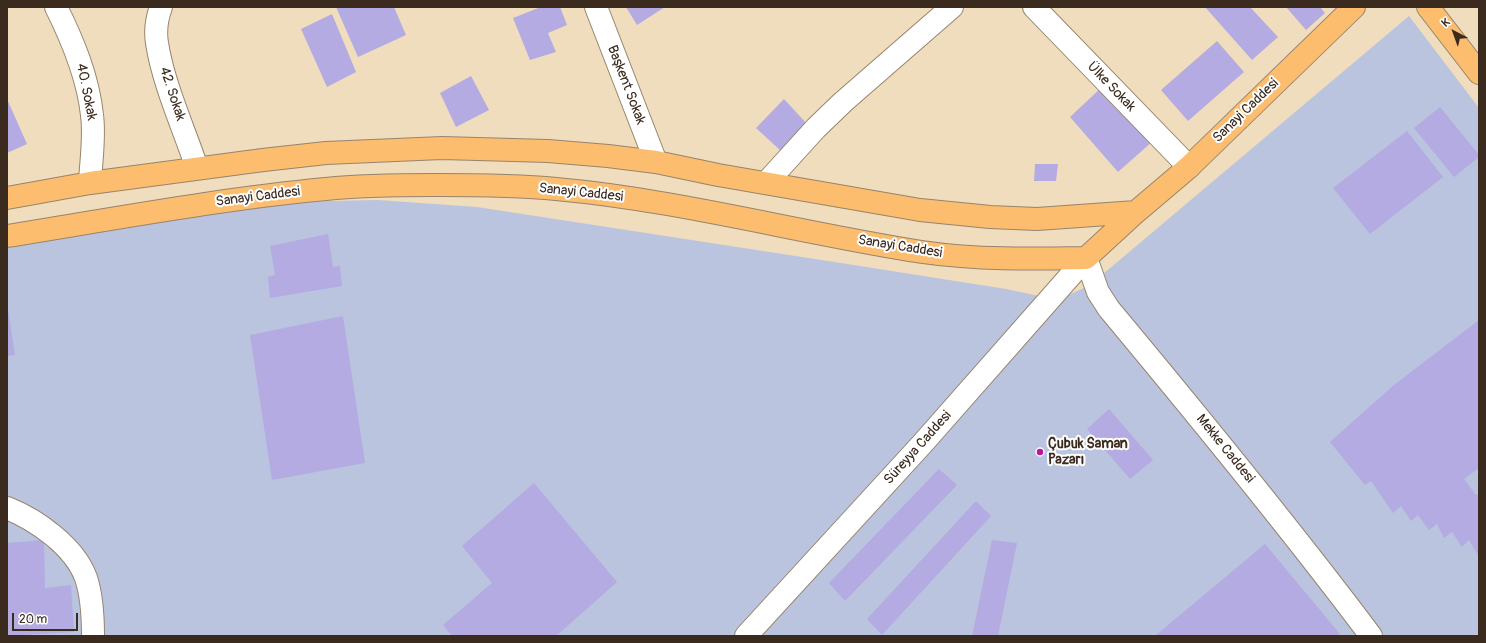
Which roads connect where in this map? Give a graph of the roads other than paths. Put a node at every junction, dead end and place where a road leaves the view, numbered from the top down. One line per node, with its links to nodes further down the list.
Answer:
1 (56, 7): 12 (street, 40. Sokak)
2 (596, 7): 9 (street, Başkent Sokak)
3 (952, 7): 13 (street)
4 (1034, 7): 10 (street, Ülke Sokak)
5 (1354, 7): 10 (main road, Sanayi Caddesi)
6 (1428, 7): 8 (main road)
7 (159, 13): 11 (street, 42. Sokak)
8 (1479, 73)
9 (656, 162): 11 (main road); 13 (main road)
10 (1189, 167): 15 (main road, Sanayi Caddesi)
11 (197, 168): 12 (main road)
12 (90, 183): 14 (main road)
13 (766, 183): 15 (main road)
14 (7, 198)
15 (1136, 212): 17 (main road, Sanayi Caddesi)
16 (7, 236): 17 (main road, Sanayi Caddesi)
17 (1086, 258): 20 (street, Süreyya Caddesi); 21 (street, Mekke Caddesi)
18 (7, 508): 19 (street)
19 (93, 636)
20 (746, 636)
21 (1371, 636)

